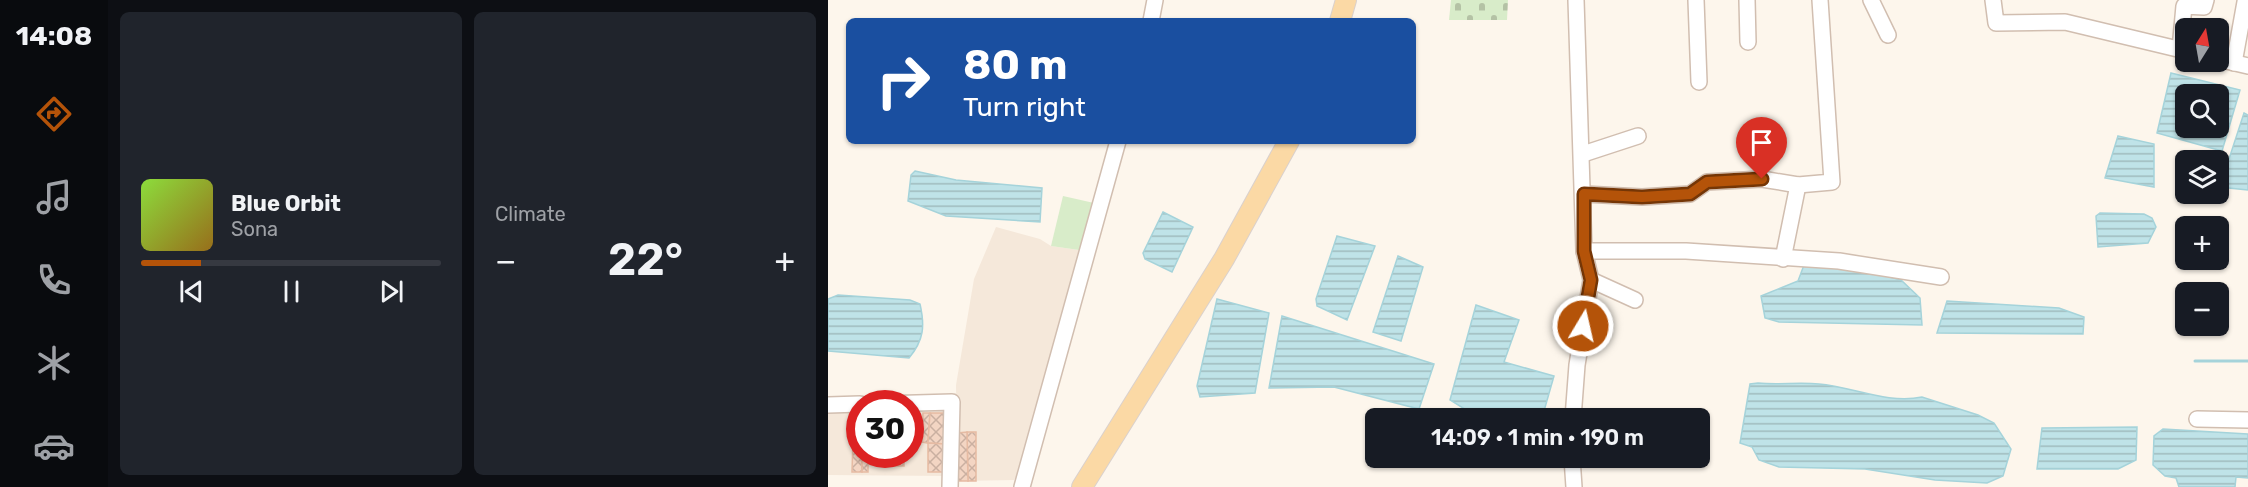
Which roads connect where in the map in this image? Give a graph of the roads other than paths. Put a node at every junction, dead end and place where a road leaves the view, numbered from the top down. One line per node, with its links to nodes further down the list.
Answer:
1 (1155, 0): 11 (street)
2 (1346, 0): 12 (main road)
3 (1576, 0): 22 (street)
4 (1696, 0): 18 (street)
5 (1747, 0): 15 (street)
6 (1820, 0): 23 (street)
7 (1871, 0): 14 (street)
8 (1993, 0): 16 (street)
9 (2206, 0): 13 (street)
10 (2245, 2): 17 (street)
11 (1152, 18)
12 (1341, 18)
13 (2184, 18)
14 (1888, 35)
15 (1748, 42)
16 (2175, 48)
17 (2241, 65)
18 (1699, 82)
19 (1638, 136): 22 (street)
20 (1117, 144): 38 (street)
21 (1287, 144): 39 (main road)
22 (1583, 154): 24 (street)
23 (1798, 185): 24 (street); 26 (street)
24 (1584, 194): 25 (street)
25 (1584, 251): 26 (street); 28 (street)
26 (1783, 259): 27 (street)
27 (1941, 277)
28 (1591, 280): 29 (street); 33 (street)
29 (1635, 300)
30 (924, 403): 37 (street)
31 (846, 404): 32 (street)
32 (828, 405)
33 (1574, 408)
34 (2197, 419): 35 (street)
35 (2248, 420)
36 (1573, 468): 40 (street)
37 (950, 487)
38 (1022, 487)
39 (1082, 487)
40 (1574, 487)

